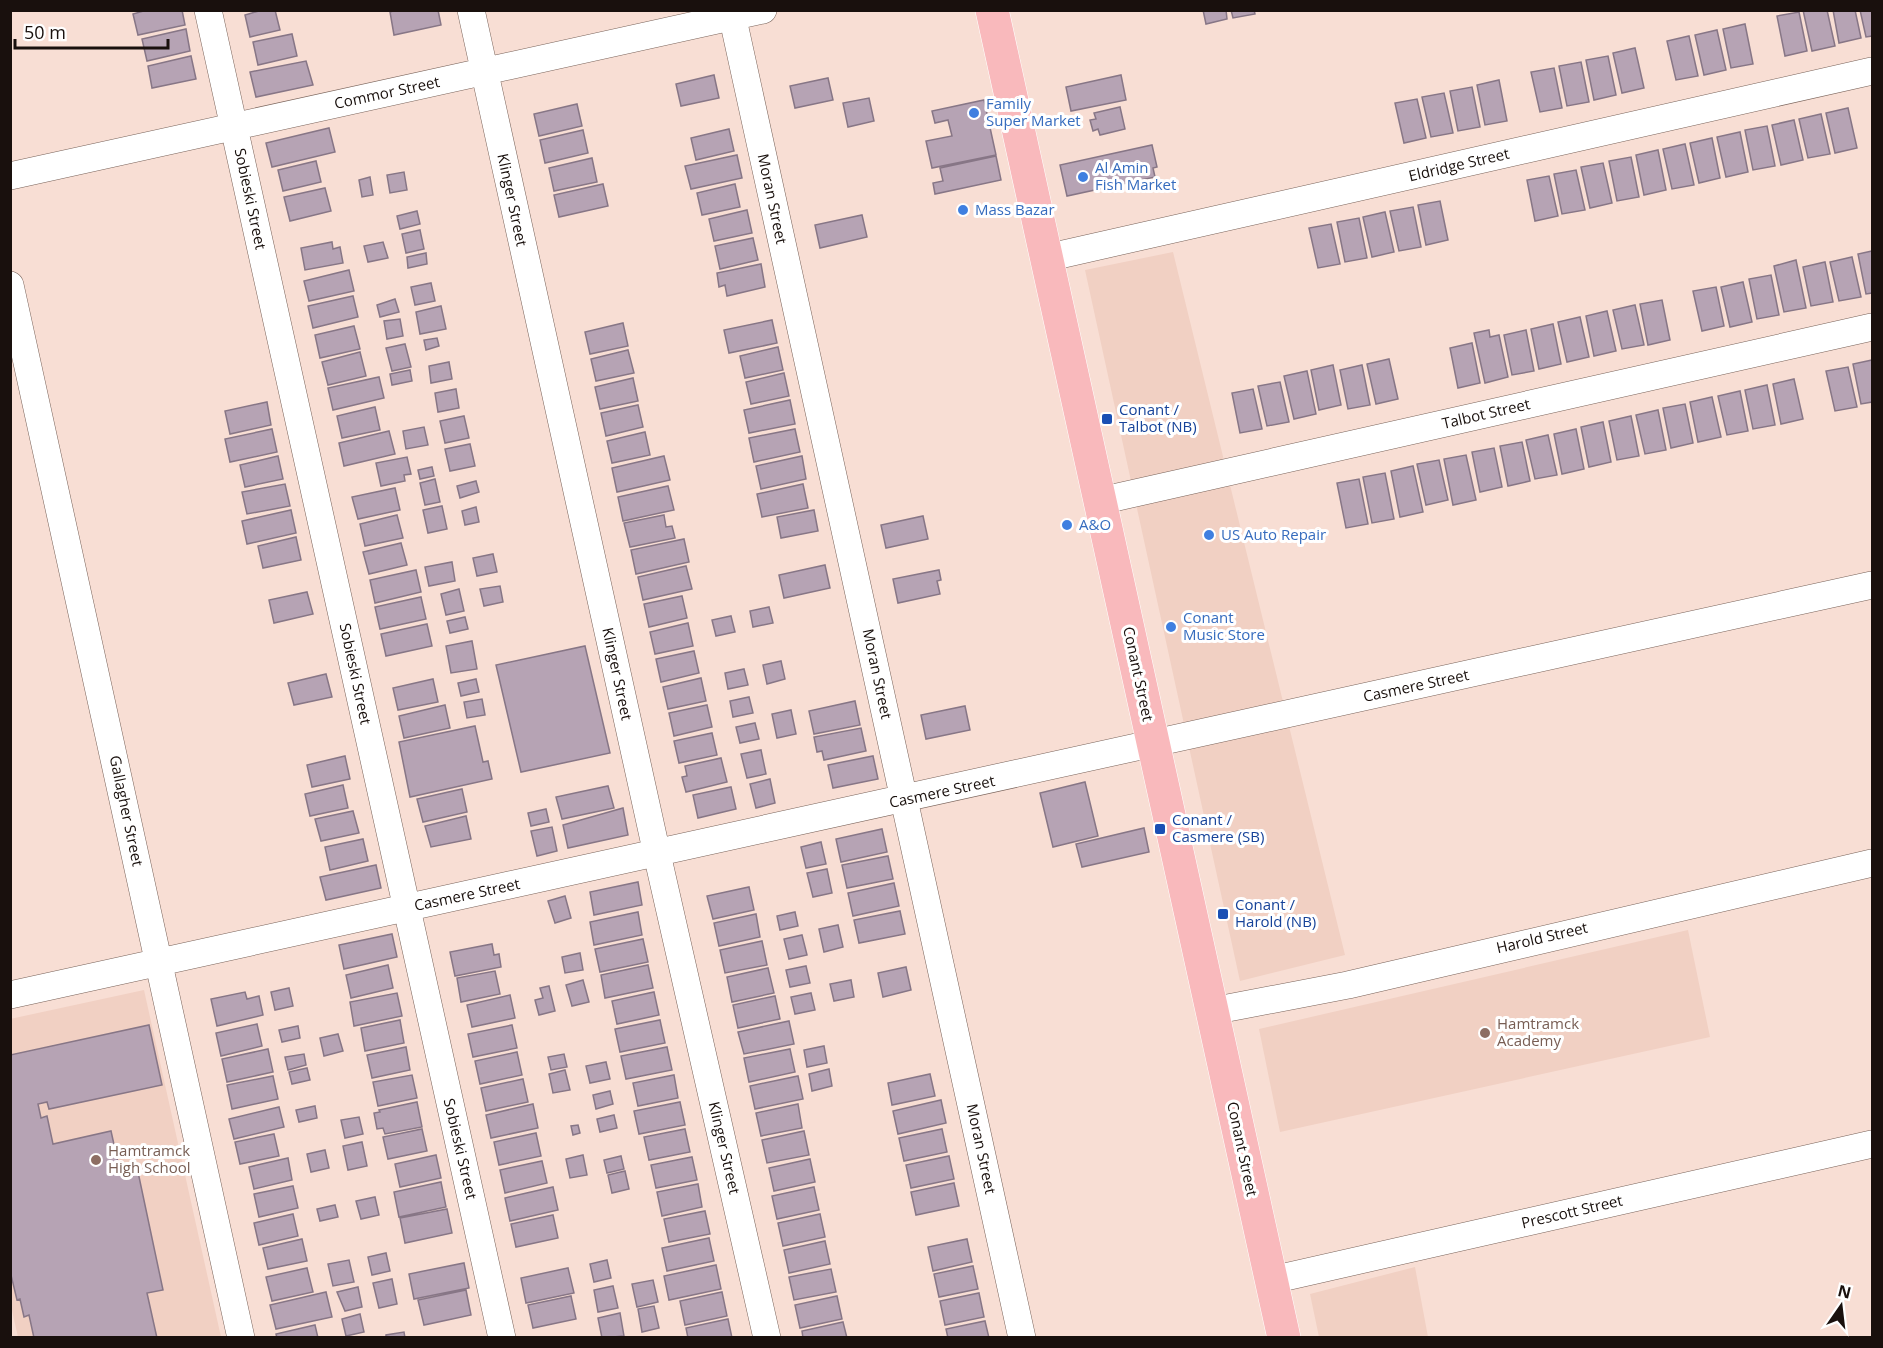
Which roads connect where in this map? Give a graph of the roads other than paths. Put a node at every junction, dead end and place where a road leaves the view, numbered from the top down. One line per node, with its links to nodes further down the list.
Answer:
1 (208, 10): 8 (street, Sobieski Street)
2 (471, 10): 7 (street, Klinger Street)
3 (763, 10): 5 (street, Commor Street)
4 (992, 10): 10 (main road, Conant Street)
5 (732, 14): 7 (street, Commor Street); 16 (street, Moran Street)
6 (1872, 71): 10 (street, Eldridge Street)
7 (484, 72): 8 (street, Commor Street); 17 (street, Klinger Street)
8 (234, 127): 9 (street, Commor Street); 19 (street, Sobieski Street)
9 (10, 176)
10 (1046, 258): 13 (main road, Conant Street)
11 (10, 285): 20 (street, Gallagher Street)
12 (1872, 327): 13 (street, Talbot Street)
13 (1100, 501): 15 (main road, Conant Street)
14 (1872, 585): 15 (street, Casmere Street)
15 (1153, 745): 16 (street, Casmere Street); 22 (main road, Conant Street)
16 (905, 800): 17 (street, Casmere Street); 28 (street, Moran Street)
17 (657, 854): 19 (street, Casmere Street); 27 (street, Klinger Street)
18 (1872, 863): 22 (street, Harold Street)
19 (407, 908): 20 (street, Casmere Street); 26 (street, Sobieski Street)
20 (160, 962): 21 (street, Casmere Street); 25 (street, Gallagher Street)
21 (10, 995)
22 (1212, 1011): 24 (main road, Conant Street)
23 (1872, 1144): 24 (street, Prescott Street)
24 (1272, 1280): 29 (main road, Conant Street)
25 (241, 1338)
26 (502, 1338)
27 (767, 1338)
28 (1022, 1338)
29 (1284, 1338)

